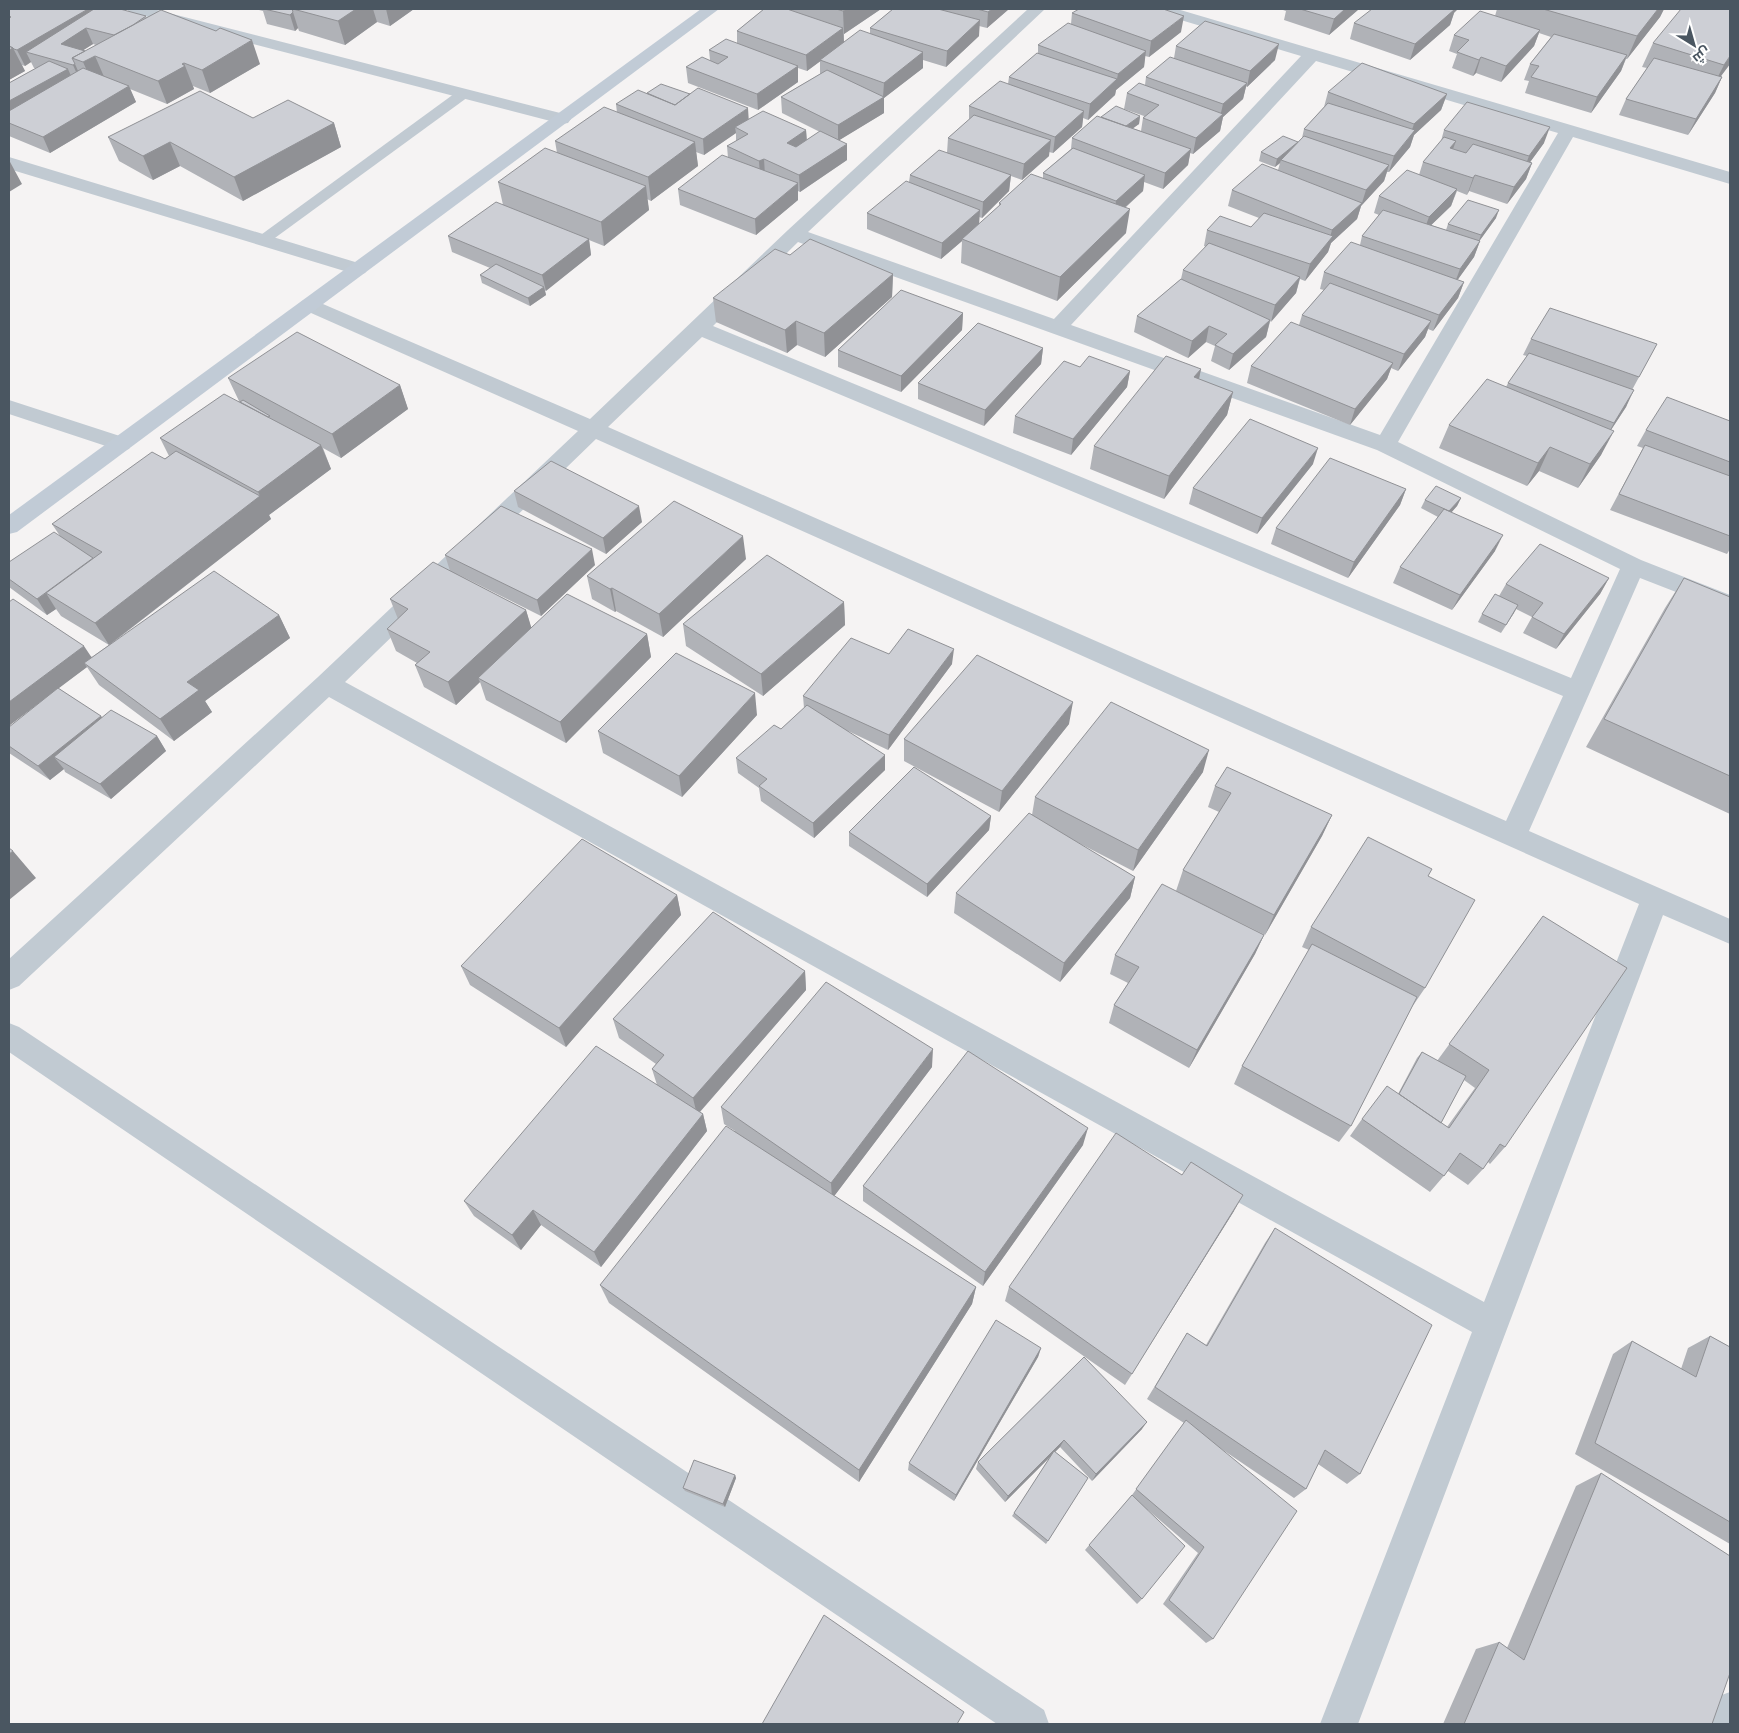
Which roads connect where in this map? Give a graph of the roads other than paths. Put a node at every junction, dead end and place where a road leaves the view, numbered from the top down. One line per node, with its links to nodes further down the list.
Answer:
1 (135, 9): 6 (street)
2 (711, 9): 7 (street)
3 (1037, 9): 11 (street)
4 (1160, 9): 5 (street)
5 (1313, 54): 8 (street); 16 (street)
6 (463, 94): 7 (street); 12 (lane)
7 (562, 119): 13 (street)
8 (1568, 130): 10 (street); 20 (street)
9 (9, 162): 12 (street)
10 (1730, 178)
11 (795, 234): 15 (street); 16 (street)
12 (263, 240): 13 (street)
13 (358, 269): 14 (street)
14 (309, 305): 18 (street); 19 (street)
15 (700, 328): 18 (street); 25 (street)
16 (1057, 328): 20 (street)
17 (9, 407): 19 (street)
18 (593, 428): 24 (street); 26 (street)
19 (120, 444): 21 (street)
20 (1385, 445): 22 (street)
21 (9, 526)
22 (1633, 566): 23 (street); 25 (street)
23 (1730, 604)
24 (327, 684): 29 (street); 31 (street)
25 (1577, 691): 26 (street)
26 (1512, 836): 27 (street)
27 (1655, 898): 28 (street); 31 (street)
28 (1730, 932)
29 (9, 977)
30 (9, 1036): 33 (street)
31 (1492, 1325): 34 (street)
32 (1730, 1711): 35 (street)
33 (1030, 1724)
34 (1339, 1724)
35 (1727, 1724)

